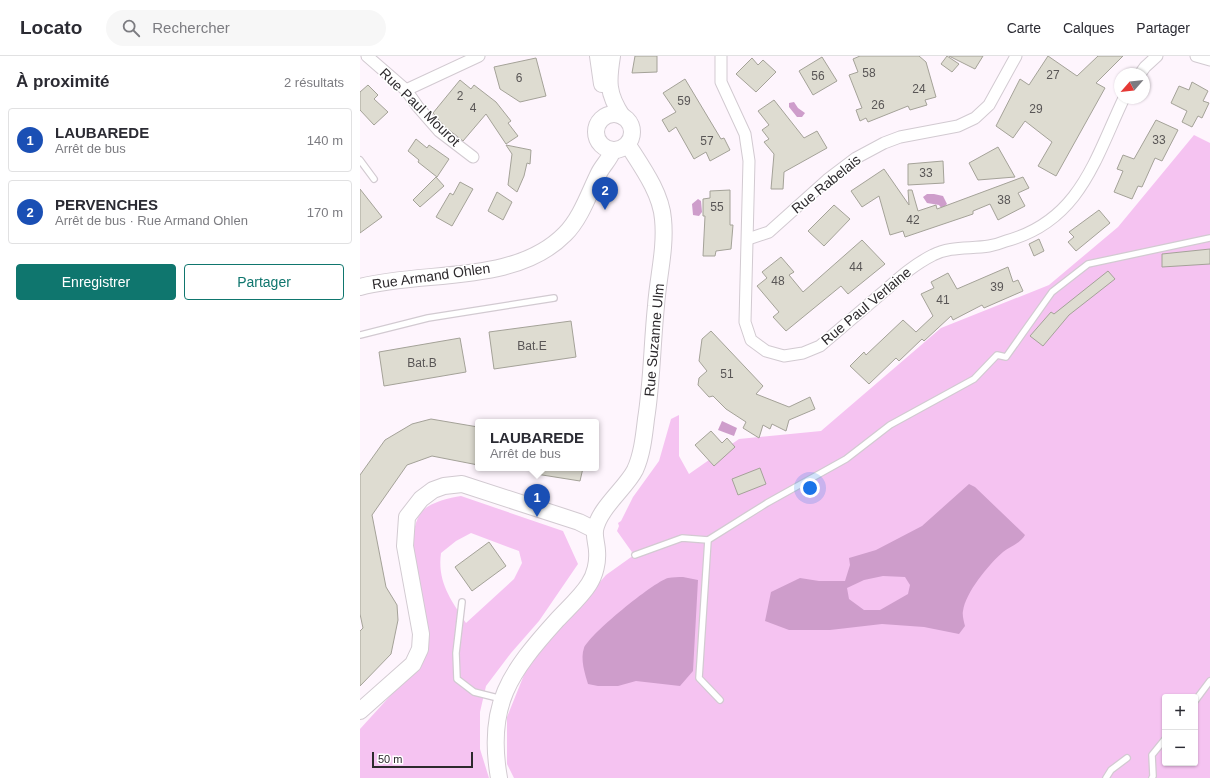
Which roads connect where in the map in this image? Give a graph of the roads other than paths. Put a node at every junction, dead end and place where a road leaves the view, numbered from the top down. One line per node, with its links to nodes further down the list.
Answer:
1 (368, 56): 12 (street, Rue Paul Mourot)
2 (479, 56): 9 (street)
3 (598, 56): 15 (main road)
4 (612, 56): 14 (main road)
5 (721, 56): 21 (street, Rue Paul Verlaine)
6 (1016, 56): 21 (street, Rue Rabelais)
7 (1157, 56): 11 (street)
8 (1196, 56): 10 (street)
9 (464, 59): 12 (street)
10 (1210, 60)
11 (1144, 68)
12 (406, 90): 17 (street, Rue Paul Mourot)
13 (1121, 104): 21 (street, Rue Paul Verlaine)
14 (622, 116): 15 (main road); 16 (main road)
15 (602, 118): 16 (main road)
16 (614, 146): 22 (main road, Rue Armand Ohlen); 25 (main road, Rue Suzanne Ulm)
17 (473, 157)
18 (360, 160): 19 (lane)
19 (374, 179)
20 (1210, 238): 26 (lane)
21 (748, 239)
22 (360, 287)
23 (554, 298): 24 (lane)
24 (360, 335)
25 (595, 530): 31 (main road); 33 (main road)
26 (708, 540): 27 (lane); 32 (lane)
27 (635, 555)
28 (462, 602): 31 (lane)
29 (1210, 681): 30 (lane)
30 (1198, 697)
31 (502, 699): 36 (main road)
32 (720, 700)
33 (360, 711)
34 (1162, 743): 38 (lane)
35 (1127, 758): 37 (lane)
36 (499, 778)
37 (1106, 778)
38 (1152, 778)

